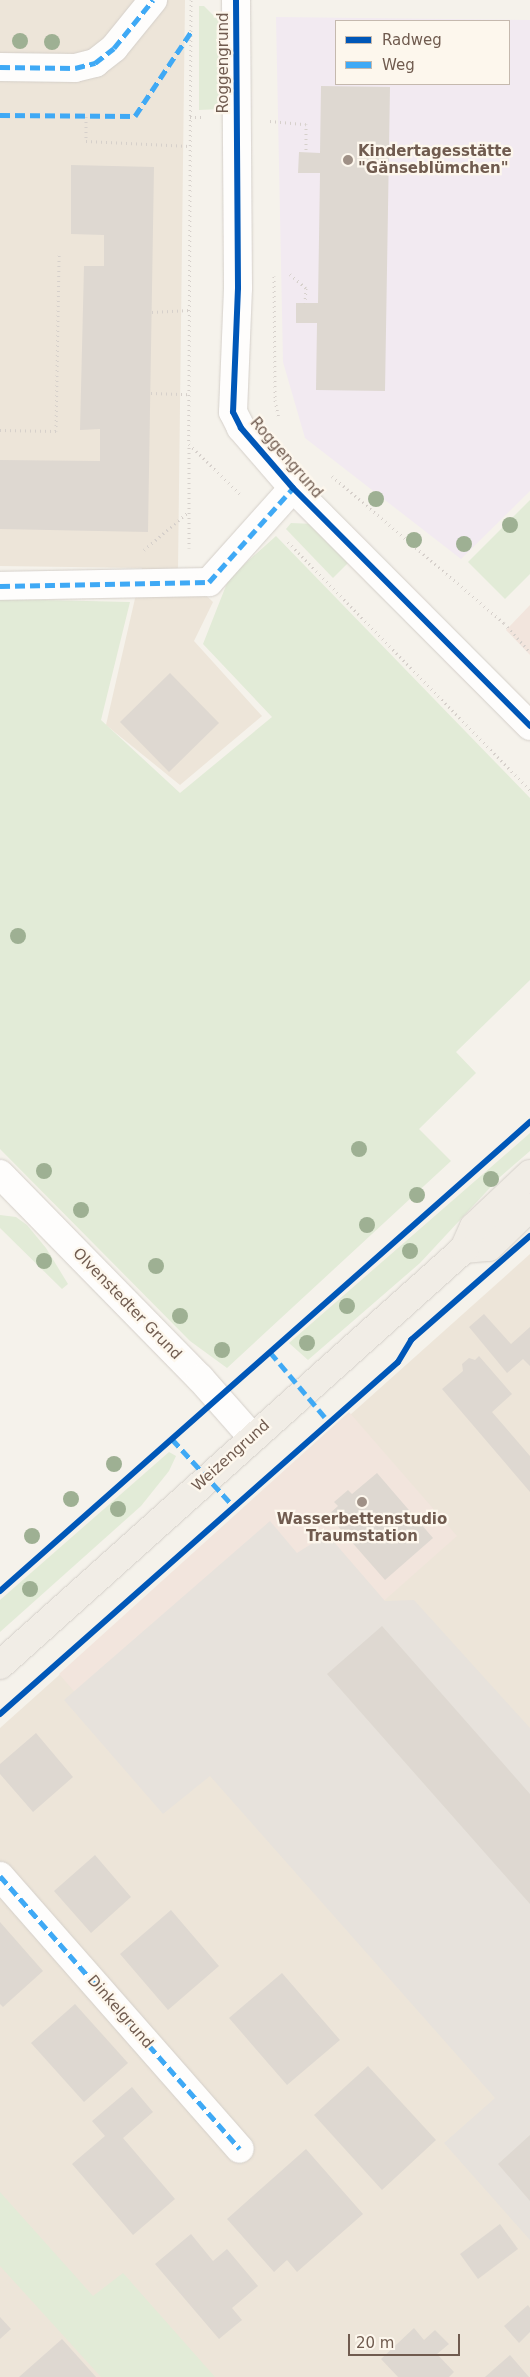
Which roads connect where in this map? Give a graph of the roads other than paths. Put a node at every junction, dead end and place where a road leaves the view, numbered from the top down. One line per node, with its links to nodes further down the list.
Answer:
1 (153, 0): 3 (street)
2 (236, 0): 4 (street, Roggengrund)
3 (0, 67)
4 (293, 488): 5 (street, Roggengrund); 6 (street, Roggengrund)
5 (0, 586)
6 (530, 726)
7 (0, 1174): 11 (street, Olvenstedter Grund)
8 (530, 1174): 10 (main road, Weizengrund)
9 (530, 1207): 10 (main road)
10 (464, 1249): 11 (main road, Weizengrund)
11 (252, 1437): 12 (main road, Weizengrund)
12 (0, 1665)
13 (0, 1876): 14 (street, Dinkelgrund)
14 (240, 2149)

